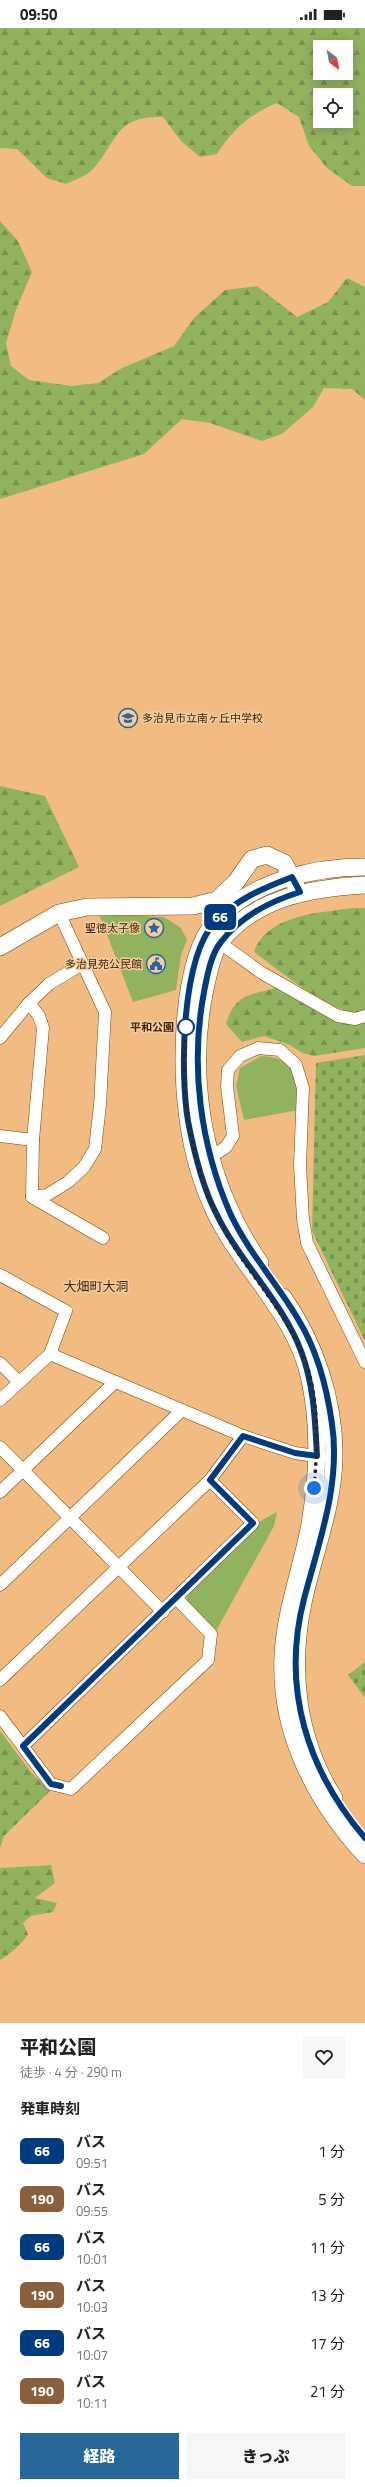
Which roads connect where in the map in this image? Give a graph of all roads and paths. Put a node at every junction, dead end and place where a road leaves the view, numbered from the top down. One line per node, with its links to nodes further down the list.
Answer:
1 (365, 867): 2 (street)
2 (292, 877): 4 (street); 5 (street); 27 (street)
3 (365, 885): 4 (street)
4 (300, 892): 6 (street)
5 (59, 913): 7 (street); 8 (street)
6 (220, 943): 10 (street); 14 (street)
7 (0, 947)
8 (82, 964): 9 (street); 15 (street)
9 (29, 1003): 11 (street); 13 (street)
10 (365, 1016)
11 (0, 1038)
12 (0, 1136): 13 (street)
13 (33, 1140): 15 (street)
14 (211, 1157): 20 (street); 28 (street)
15 (32, 1197): 16 (street)
16 (103, 1238)
17 (0, 1275): 18 (street)
18 (50, 1354): 21 (street); 22 (street)
19 (0, 1362): 21 (street)
20 (365, 1362)
21 (19, 1382): 23 (street)
22 (115, 1382): 24 (street); 29 (street)
23 (0, 1400)
24 (182, 1410): 25 (street); 32 (street)
25 (243, 1436): 27 (street); 30 (street)
26 (0, 1447): 29 (street)
27 (317, 1456): 28 (street); 41 (street)
28 (334, 1458): 40 (street)
29 (22, 1470): 31 (street); 32 (street)
30 (210, 1480): 33 (street); 35 (street)
31 (0, 1492)
32 (69, 1519): 33 (street); 34 (street)
33 (118, 1569): 36 (street); 37 (street)
34 (0, 1585)
35 (177, 1599): 36 (street); 39 (street)
36 (163, 1612): 39 (street)
37 (0, 1680)
38 (0, 1716): 39 (street)
39 (23, 1746)
40 (365, 1838)
41 (365, 1855)

